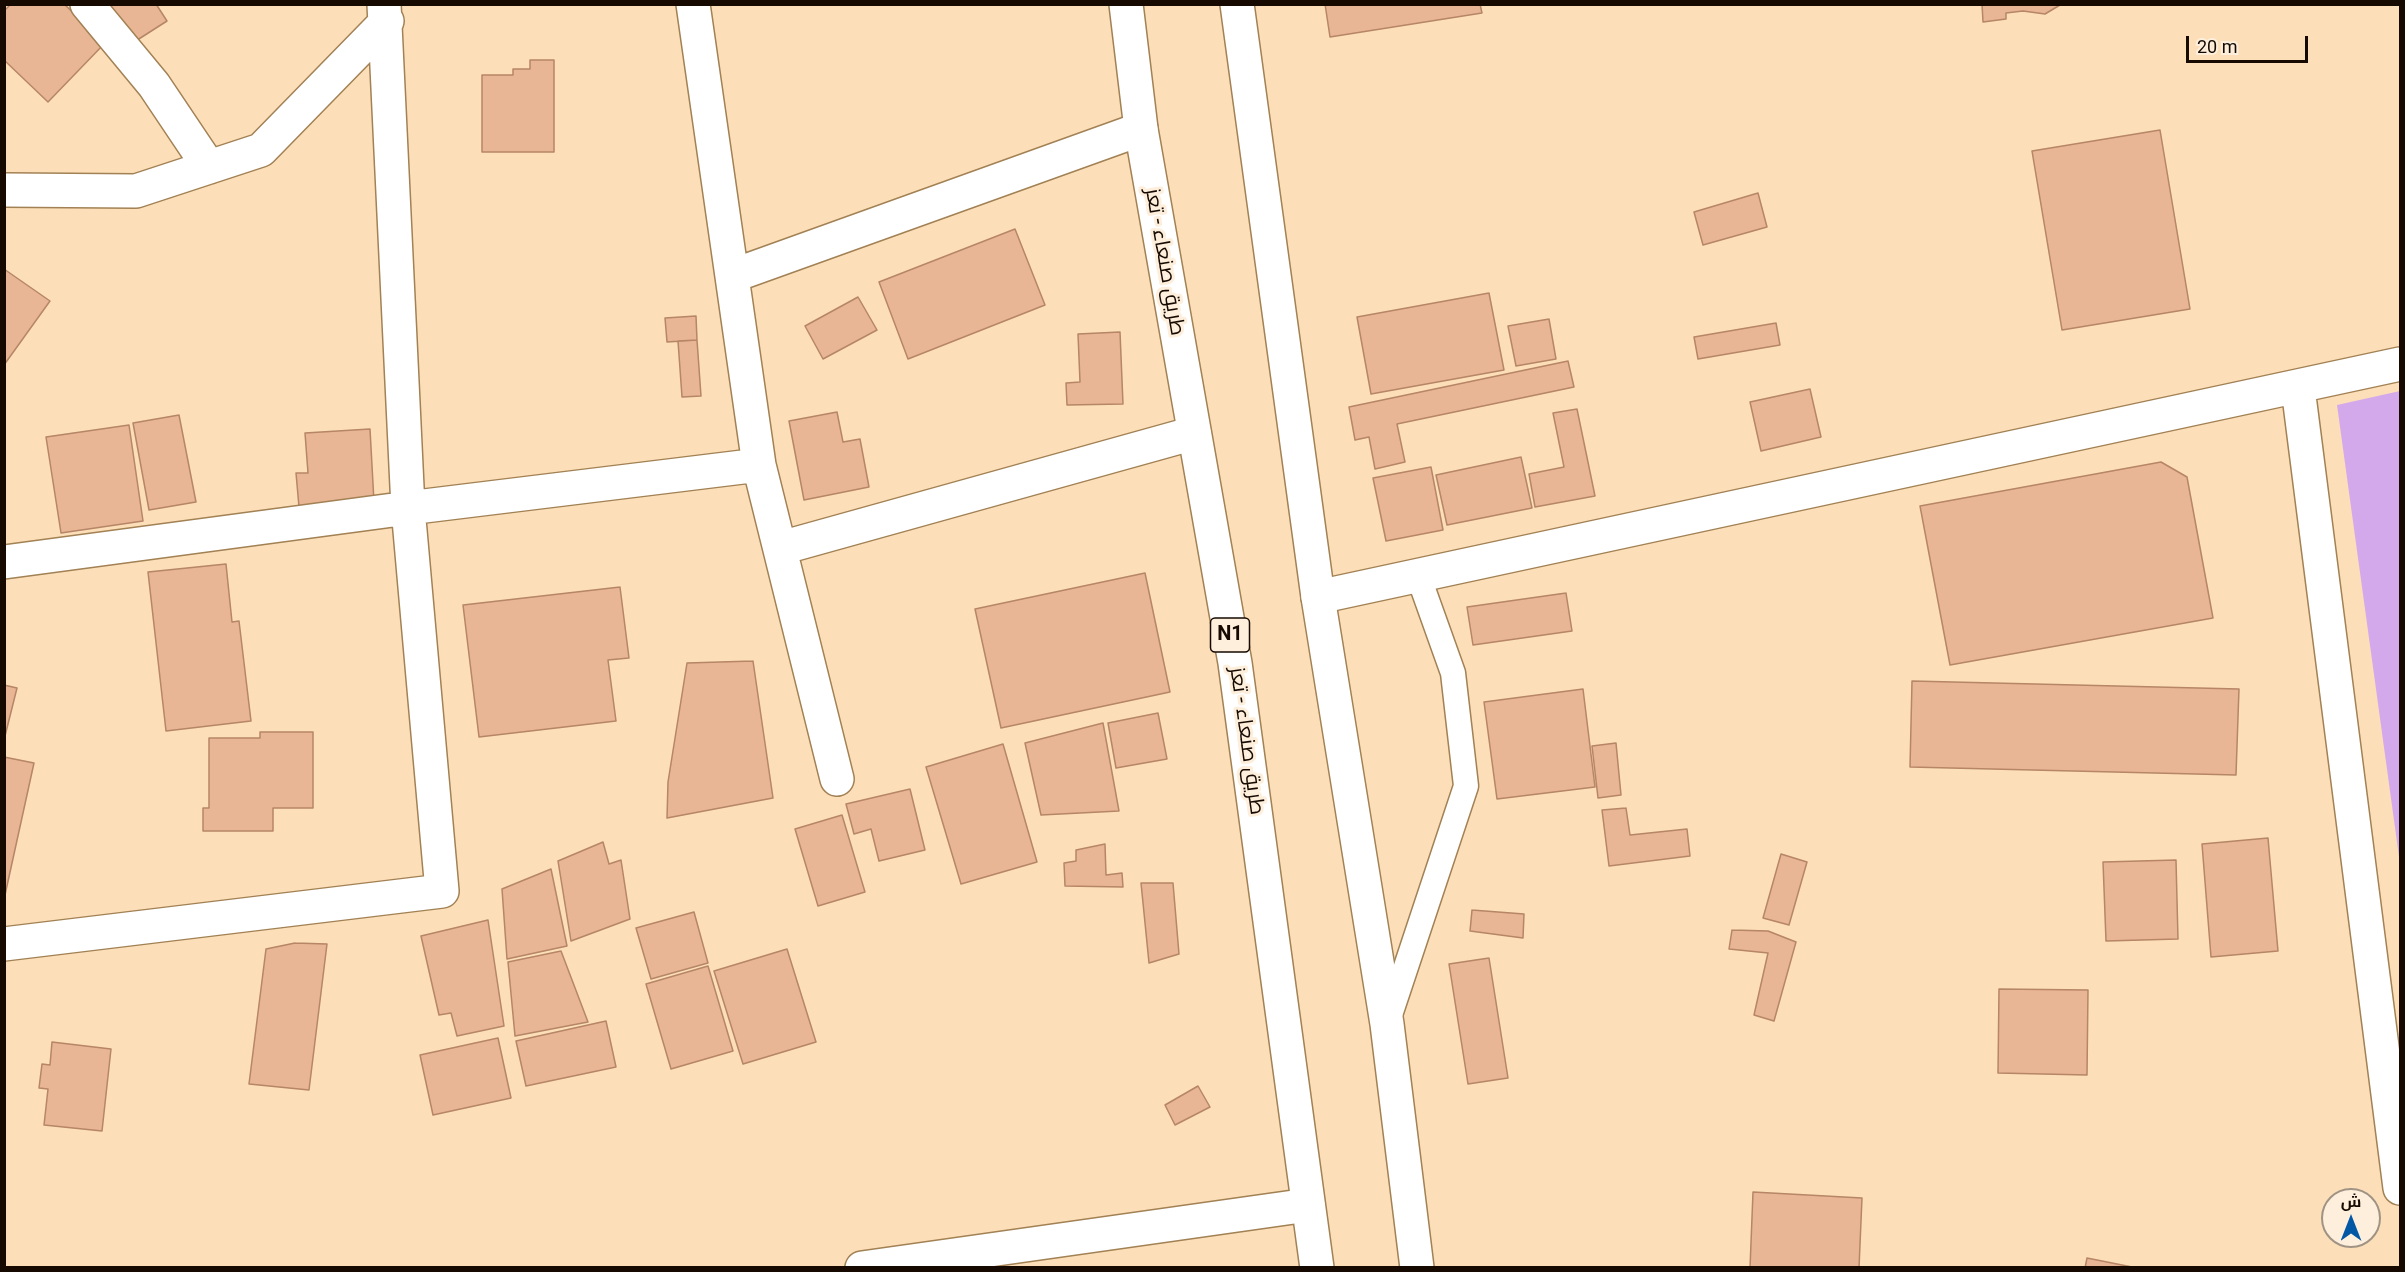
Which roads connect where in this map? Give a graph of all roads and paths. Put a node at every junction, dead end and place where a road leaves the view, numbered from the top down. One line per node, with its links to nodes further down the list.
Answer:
1 (87, 4): 7 (main road)
2 (693, 4): 9 (main road)
3 (1126, 4): 6 (main road, طريق صنعاء - تعز / N1)
4 (1237, 4): 18 (main road)
5 (386, 13): 7 (main road); 14 (main road)
6 (1141, 129): 9 (main road); 12 (main road, طريق صنعاء - تعز / N1)
7 (209, 167): 8 (main road)
8 (4, 190)
9 (732, 276): 13 (main road)
10 (2400, 364): 11 (main road)
11 (2298, 388): 17 (main road); 22 (main road)
12 (1194, 434): 15 (main road); 23 (main road, طريق صنعاء - تعز / N1)
13 (759, 465): 14 (main road); 15 (main road)
14 (408, 508): 16 (main road); 20 (main road)
15 (781, 548): 19 (main road)
16 (4, 562)
17 (1418, 575): 18 (main road); 21 (lane)
18 (1318, 597): 21 (main road)
19 (837, 779)
20 (4, 944)
21 (1387, 1024): 26 (main road)
22 (2400, 1188)
23 (1308, 1205): 24 (main road); 25 (main road, طريق صنعاء - تعز / N1)
24 (862, 1268)
25 (1317, 1268)
26 (1417, 1268)

